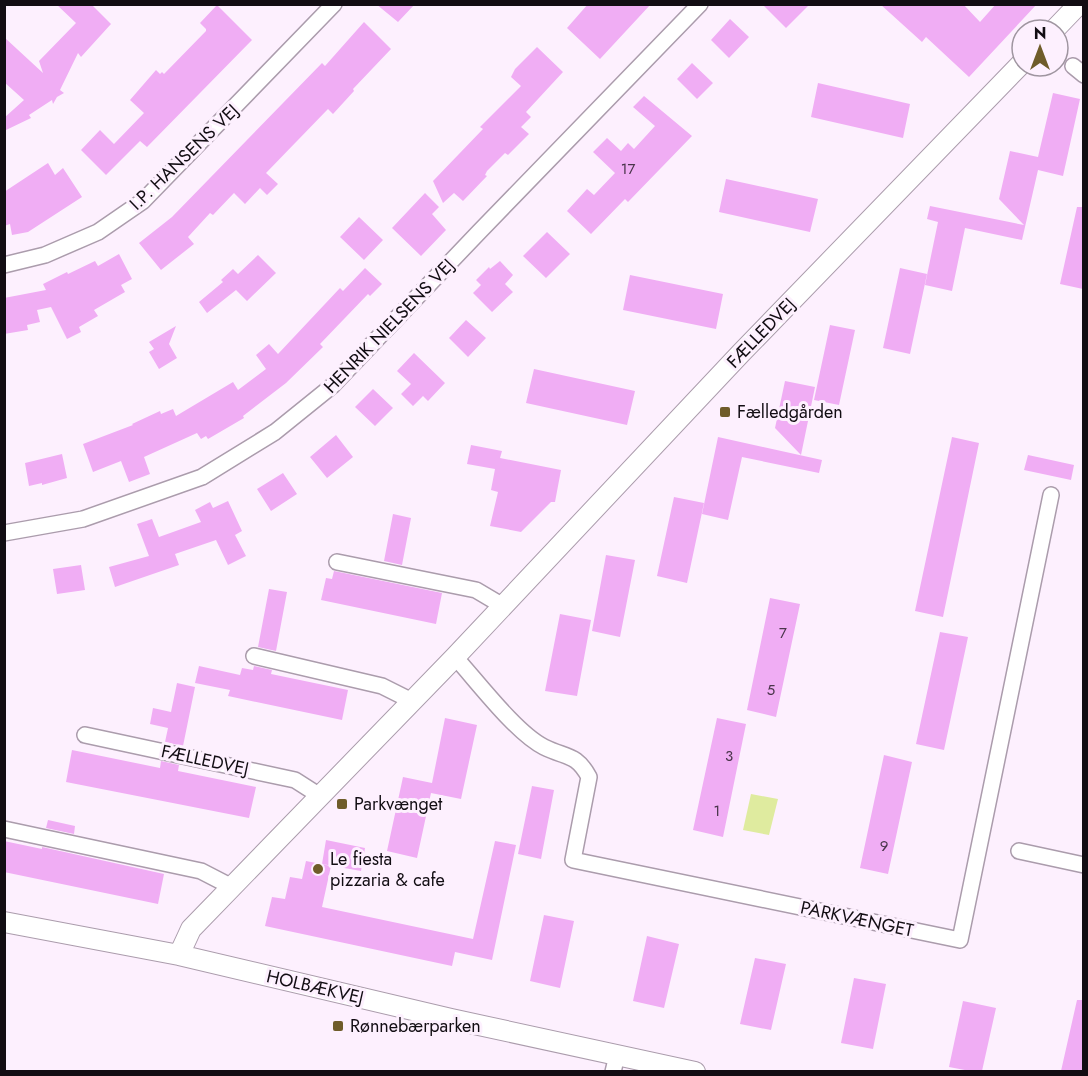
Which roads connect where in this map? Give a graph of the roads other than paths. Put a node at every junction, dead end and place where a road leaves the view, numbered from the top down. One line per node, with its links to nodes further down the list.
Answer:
1 (334, 4): 6 (street, I.P. HANSENS VEJ)
2 (700, 4): 8 (street, HENRIK NIELSENS VEJ)
3 (1079, 4): 4 (street)
4 (1066, 18)
5 (1010, 75): 10 (street, FÆLLEDVEJ)
6 (4, 265)
7 (1051, 495): 12 (street, PARKVÆNGET)
8 (4, 533)
9 (337, 562): 10 (street)
10 (503, 606): 12 (street, FÆLLEDVEJ)
11 (254, 656): 13 (street)
12 (455, 657): 13 (street, FÆLLEDVEJ)
13 (412, 701): 15 (street, FÆLLEDVEJ)
14 (85, 735): 15 (street, FÆLLEDVEJ)
15 (320, 796): 19 (street, FÆLLEDVEJ)
16 (4, 829): 19 (street)
17 (1019, 851): 18 (street)
18 (1083, 865)
19 (232, 887): 21 (street, FÆLLEDVEJ)
20 (4, 922): 21 (street, HOLBÆKVEJ)
21 (179, 955): 22 (street, HOLBÆKVEJ)
22 (615, 1063): 23 (street, HOLBÆKVEJ)
23 (695, 1071)

